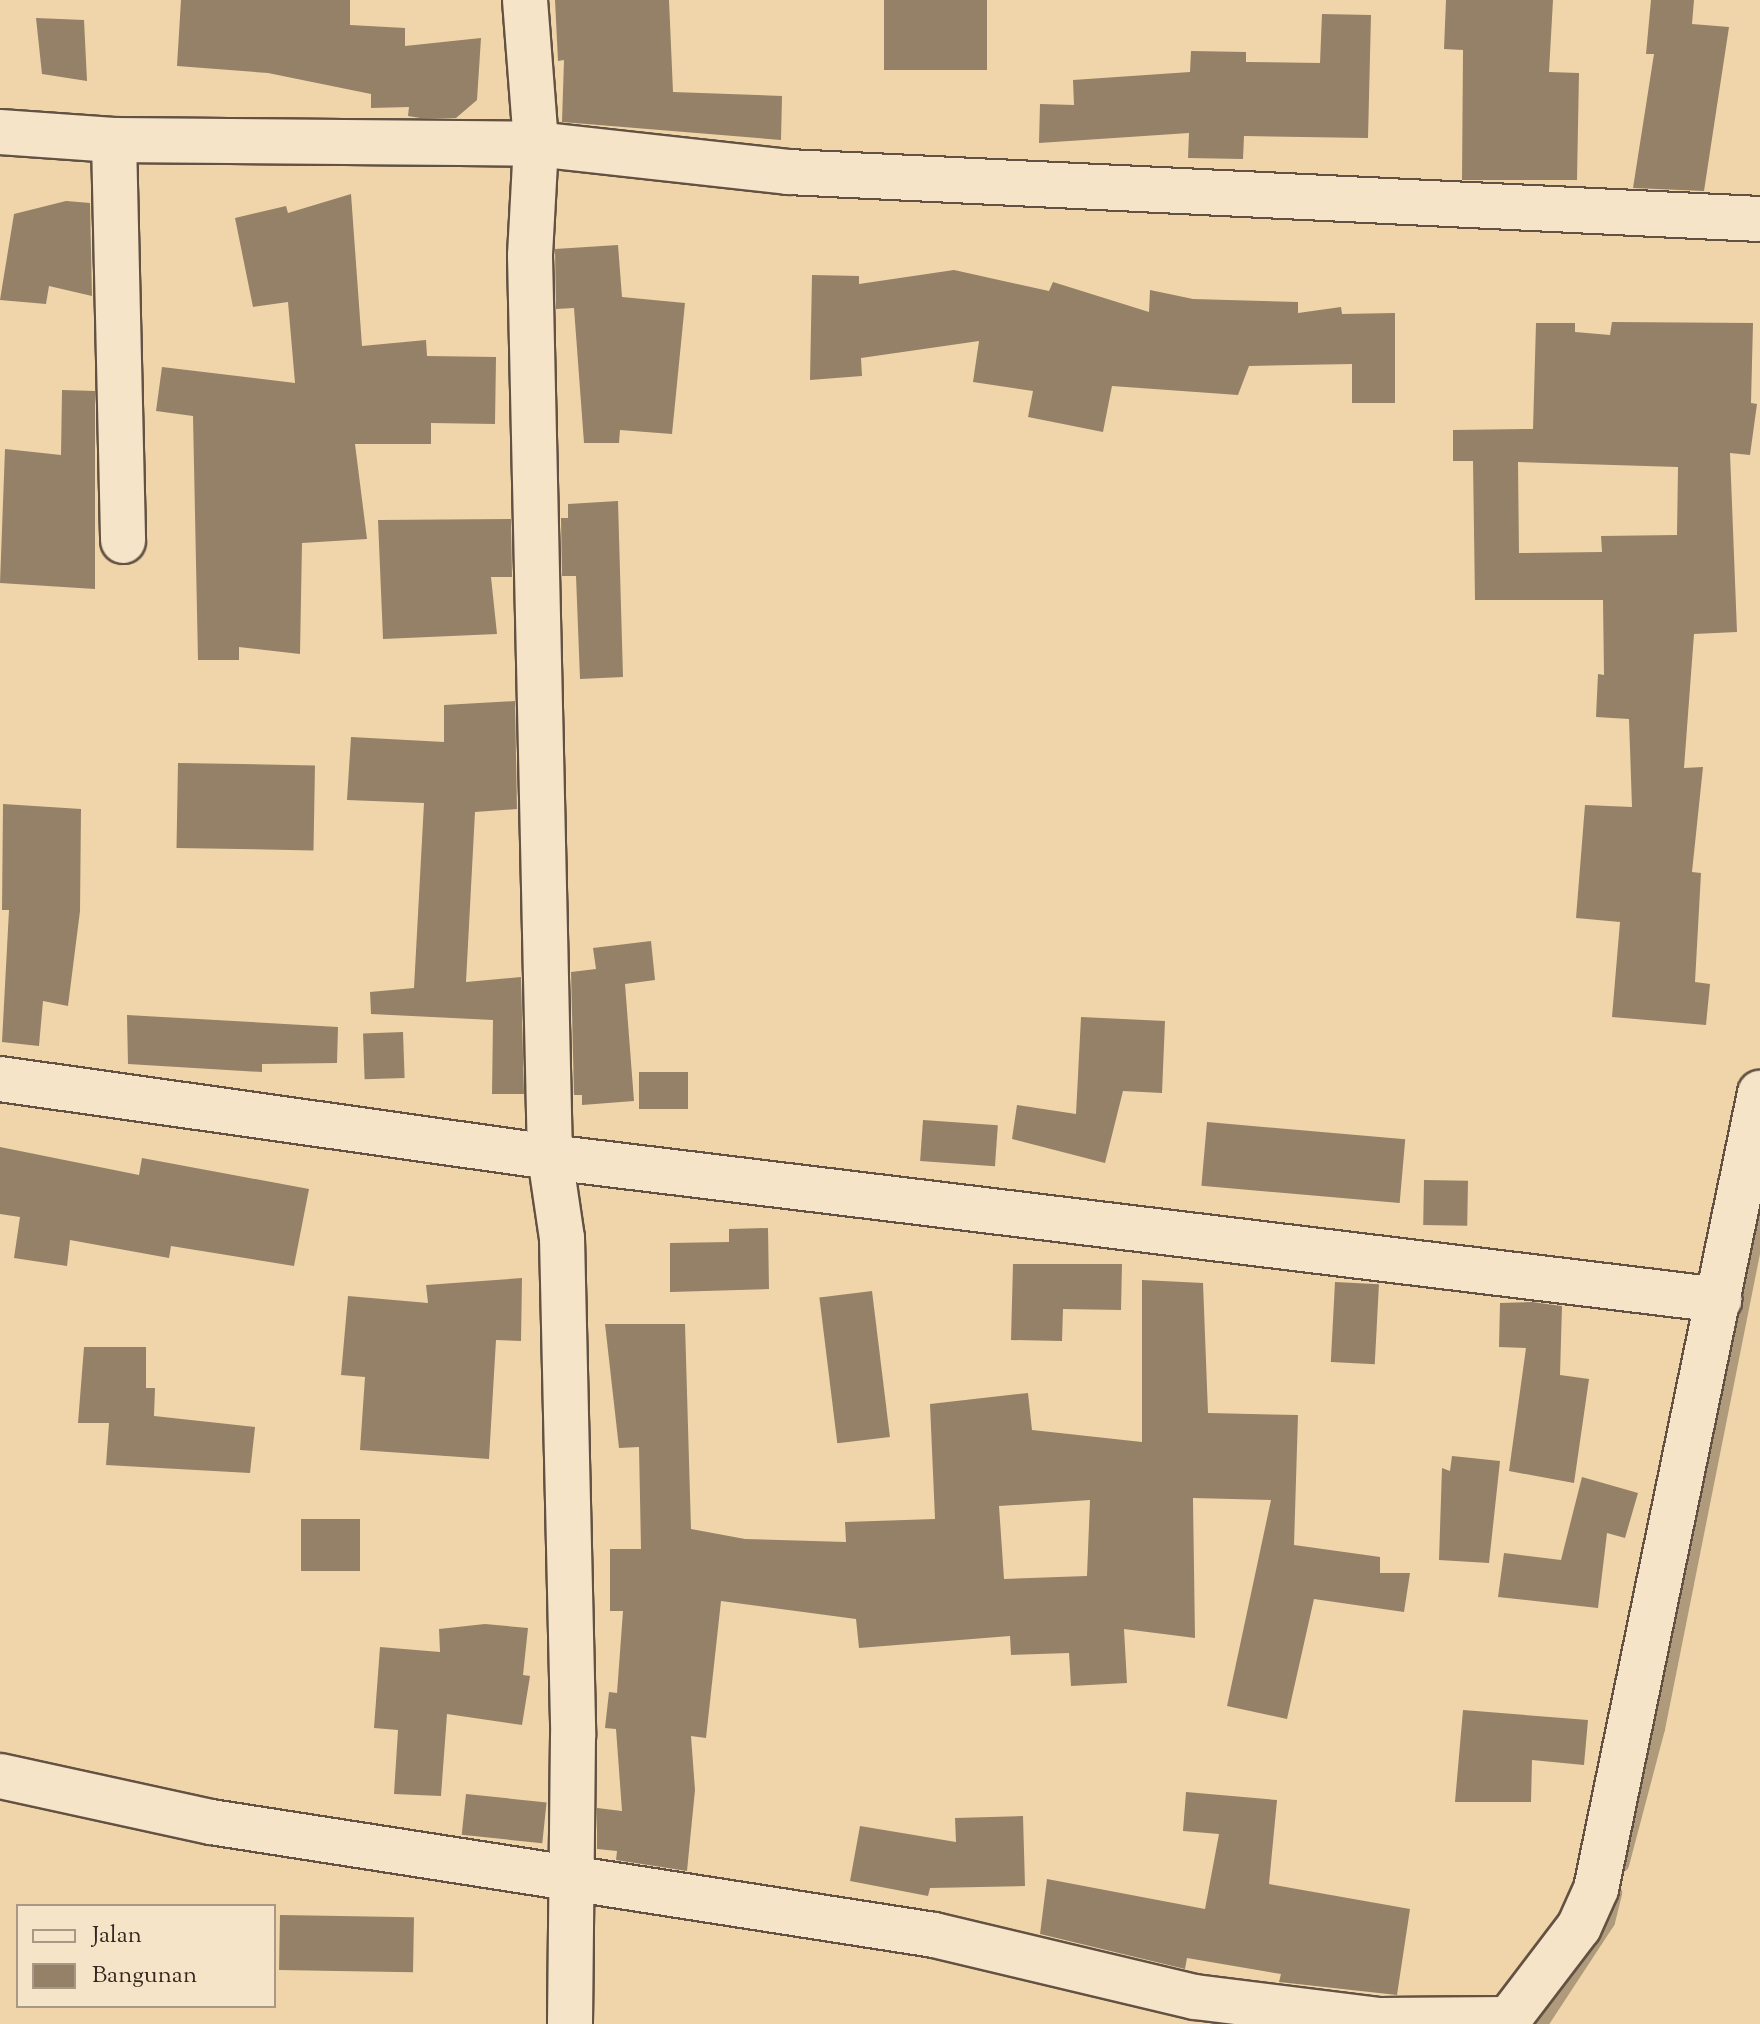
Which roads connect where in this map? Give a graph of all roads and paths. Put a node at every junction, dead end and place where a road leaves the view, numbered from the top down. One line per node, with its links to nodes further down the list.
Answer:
1 (525, 0): 4 (street)
2 (0, 132): 3 (street)
3 (114, 140): 4 (street); 6 (street)
4 (536, 144): 5 (street); 9 (street)
5 (1760, 219)
6 (123, 541)
7 (0, 1079): 9 (street)
8 (1760, 1093): 10 (street)
9 (550, 1157): 10 (street); 12 (street)
10 (1719, 1300): 13 (street)
11 (0, 1776): 12 (street)
12 (568, 1877): 13 (street); 14 (street)
13 (1507, 2021)
14 (570, 2024)

